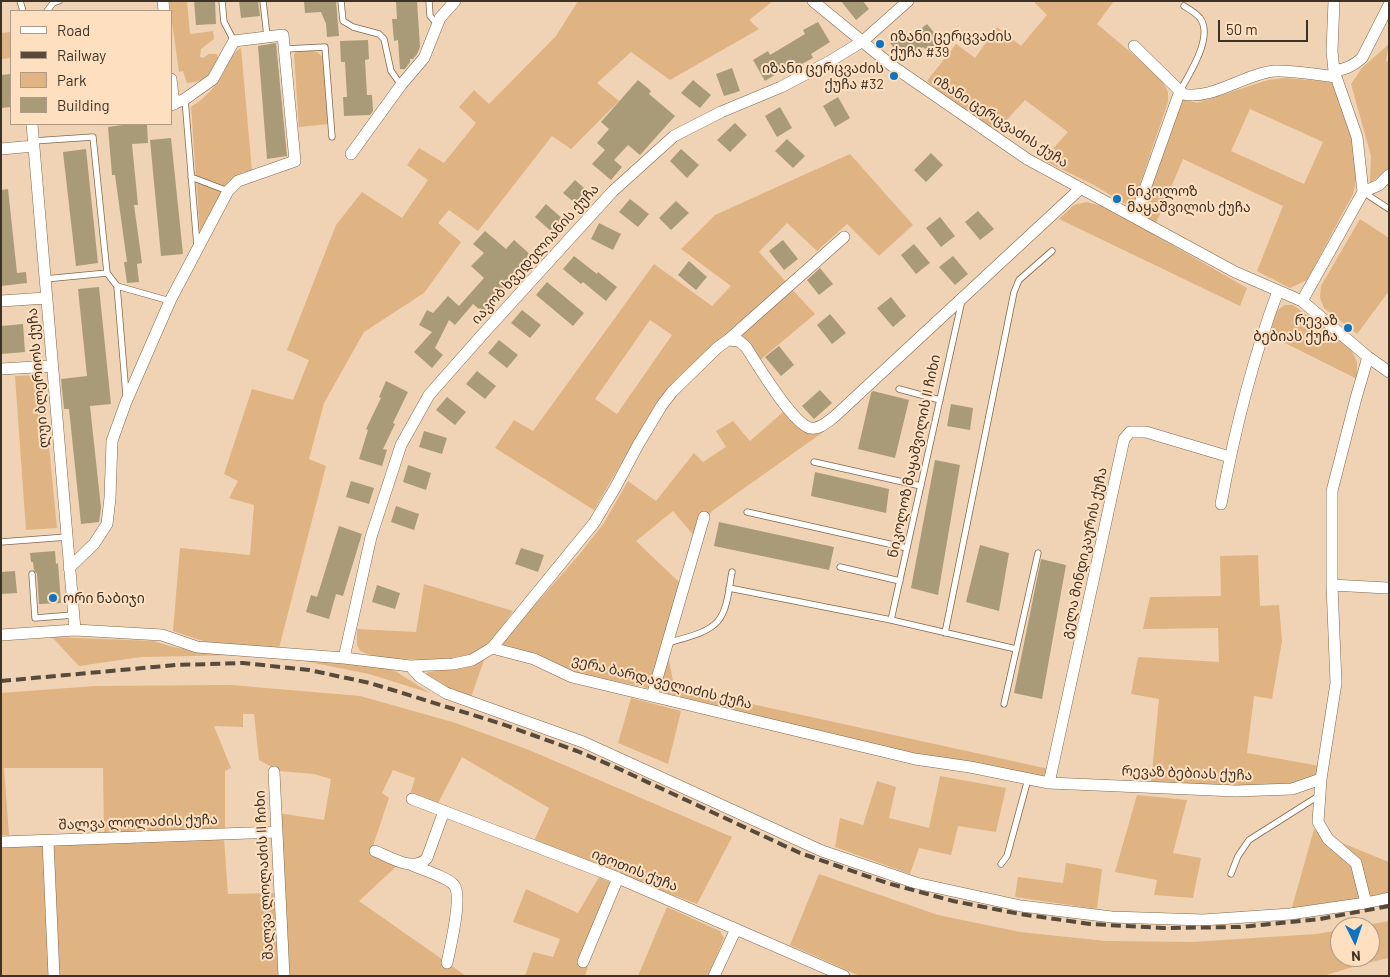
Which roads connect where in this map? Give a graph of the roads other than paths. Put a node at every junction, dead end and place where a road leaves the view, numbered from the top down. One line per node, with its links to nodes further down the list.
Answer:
1 (59, 1): 12 (lane)
2 (222, 1): 15 (lane)
3 (263, 1): 14 (lane)
4 (341, 1): 20 (lane)
5 (429, 1): 13 (lane)
6 (455, 1): 13 (street)
7 (813, 1): 16 (street, იზანი ცერცვაძის ქუჩა)
8 (908, 1): 16 (street, იაკობ ხვედელიანის ქუჩა)
9 (1334, 1): 19 (street)
10 (1389, 5): 19 (street)
11 (1184, 6): 22 (lane)
12 (48, 10)
13 (437, 24): 20 (street)
14 (267, 36): 15 (street); 18 (street)
15 (234, 41): 23 (street)
16 (863, 41): 32 (street, იზანი ცერცვაძის ქუჩა); 83 (street, იაკობ ხვედელიანის ქუჩა)
17 (1134, 46): 22 (street)
18 (285, 49): 26 (lane); 33 (street)
19 (1335, 74): 22 (street); 34 (street)
20 (402, 85): 29 (street)
21 (172, 91): 24 (street)
22 (1180, 91): 36 (street)
23 (185, 99): 24 (street); 31 (lane)
24 (173, 104)
25 (32, 125): 27 (street, ლუი ბლერიოს ქუჩა)
26 (332, 137)
27 (33, 144): 28 (street); 40 (lane); 41 (street, ლუი ბლერიოს ქუჩა)
28 (1, 149)
29 (350, 154)
30 (1389, 175): 34 (street)
31 (191, 177): 33 (lane); 38 (lane)
32 (1081, 188): 36 (street, იზანი ცერცვაძის ქუჩა); 44 (street)
33 (228, 191): 38 (street)
34 (1363, 192): 35 (lane); 48 (street)
35 (1389, 209)
36 (1135, 217): 43 (street, იზანი ცერცვაძის ქუჩა)
37 (844, 237): 49 (street)
38 (197, 248): 46 (street)
39 (1052, 251): 78 (lane)
40 (107, 273): 41 (lane); 42 (lane)
41 (45, 279): 45 (street, ლუი ბლერიოს ქუჩა)
42 (117, 286): 46 (lane); 56 (lane)
43 (1278, 291): 48 (street, იზანი ცერცვაძის ქუჩა); 57 (street)
44 (962, 297): 49 (street); 55 (lane, ნიკოლოზ მაყაშვილის II ჩიხი)
45 (46, 298): 47 (street); 51 (street, ლუი ბლერიოს ქუჩა)
46 (170, 300): 56 (street)
47 (1, 301)
48 (1302, 301): 50 (street, იზანი ცერცვაძის ქუჩა)
49 (728, 340): 81 (street)
50 (1368, 357): 53 (street, იზანი ცერცვაძის ქუჩა); 72 (street)
51 (52, 366): 52 (street); 63 (street, ლუი ბლერიოს ქუჩა)
52 (1, 370)
53 (1389, 372)
54 (899, 390): 55 (lane)
55 (940, 400): 59 (lane, ნიკოლოზ მაყაშვილის II ჩიხი)
56 (126, 402): 68 (street)
57 (1230, 457): 60 (street); 90 (street, გელა მინდიკაურის ქუჩა)
58 (814, 462): 59 (lane)
59 (921, 486): 65 (lane, ნიკოლოზ მაყაშვილის II ჩიხი)
60 (1221, 504)
61 (748, 512): 65 (lane)
62 (704, 517): 80 (street)
63 (67, 538): 64 (lane); 68 (street, ლუი ბლერიოს ქუჩა)
64 (1, 542)
65 (907, 548): 71 (lane, ნიკოლოზ მაყაშვილის II ჩიხი)
66 (1038, 553): 82 (lane)
67 (840, 567): 71 (lane)
68 (70, 568): 75 (street, ლუი ბლერიოს ქუჩა)
69 (732, 572): 73 (lane)
70 (32, 574): 75 (lane)
71 (900, 581): 76 (lane, ნიკოლოზ მაყაშვილის II ჩიხი)
72 (1332, 585): 74 (street); 89 (street)
73 (729, 588): 76 (lane); 80 (lane)
74 (1387, 588)
75 (73, 615): 77 (street, ლუი ბლერიოს ქუჩა)
76 (891, 620): 78 (lane)
77 (75, 630): 79 (street); 83 (street)
78 (945, 633): 82 (lane)
79 (1, 635)
80 (668, 643): 85 (street)
81 (492, 648): 84 (street); 85 (street, ვერა ბარდაველიძის ქუჩა)
82 (1016, 649): 86 (lane)
83 (344, 658): 84 (street)
84 (410, 666): 103 (street)
85 (652, 696): 88 (street, ვერა ბარდაველიძის ქუჩა)
86 (1004, 704)
87 (274, 772): 94 (street, შალვა ლოლაძის II ჩიხი)
88 (1028, 779): 90 (street, ვერა ბარდაველიძის ქუჩა); 98 (lane)
89 (1321, 779): 90 (street, რევაზ ბებიას ქუჩა); 91 (street)
90 (1050, 783)
91 (1320, 795): 100 (lane); 103 (street)
92 (412, 799): 93 (street, იგოთის ქუჩა)
93 (444, 812): 99 (street); 101 (street, იგოთის ქუჩა)
94 (276, 832): 95 (street, შალვა ლოლაძის ქუჩა); 109 (street, შალვა ლოლაძის II ჩიხი)
95 (48, 840): 96 (street, შალვა ლოლაძის ქუჩა); 108 (street)
96 (1, 842)
97 (375, 851): 99 (street)
98 (1001, 864)
99 (412, 865): 106 (street)
100 (1231, 874)
101 (618, 878): 104 (street, იგოთის ქუჩა); 105 (street)
102 (1389, 898): 103 (street)
103 (1366, 903)
104 (736, 929): 107 (street, იგოთის ქუჩა); 110 (street)
105 (583, 962)
106 (447, 963)
107 (838, 975)
108 (54, 976)
109 (284, 976)
110 (714, 976)

